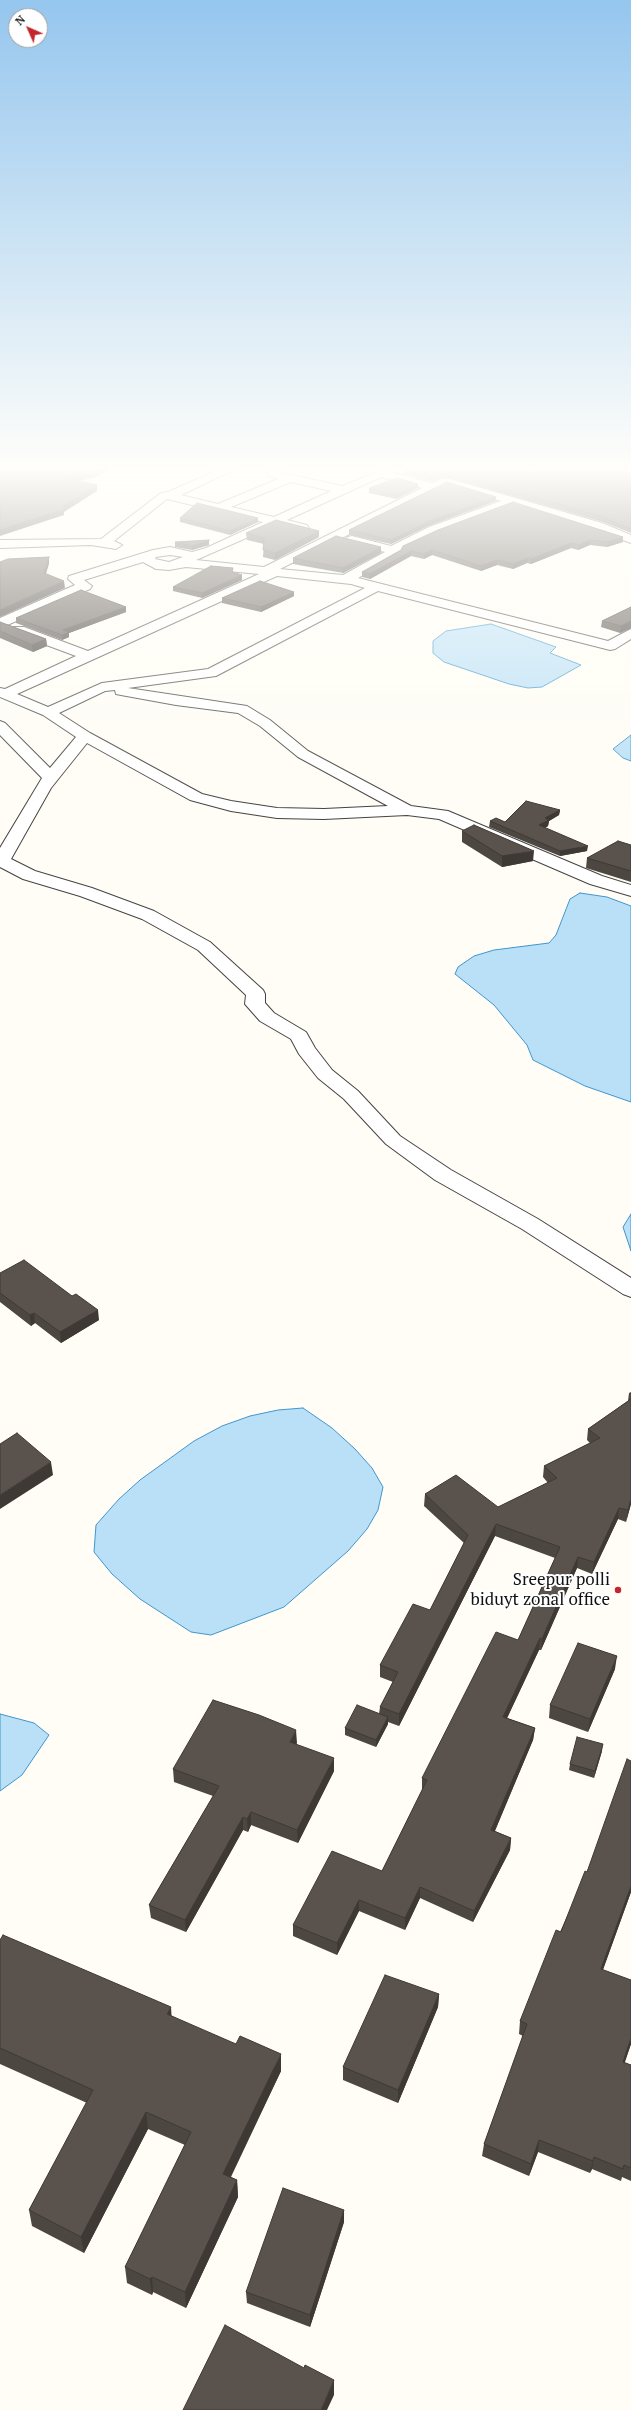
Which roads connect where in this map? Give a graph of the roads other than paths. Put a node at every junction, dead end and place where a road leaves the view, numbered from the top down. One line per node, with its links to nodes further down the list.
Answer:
1 (79, 582): 5 (street)
2 (246, 582): 7 (street)
3 (362, 582): 4 (street)
4 (378, 586): 6 (street); 8 (street)
5 (0, 623): 7 (street)
6 (631, 633)
7 (88, 656): 9 (street)
8 (102, 687): 10 (street); 14 (street)
9 (2, 693): 10 (street)
10 (48, 712): 12 (street)
11 (0, 726): 13 (street)
12 (85, 736): 13 (street); 14 (street)
13 (50, 778): 15 (street)
14 (407, 810): 16 (street)
15 (0, 859): 17 (street)
16 (631, 891)
17 (631, 1289)

